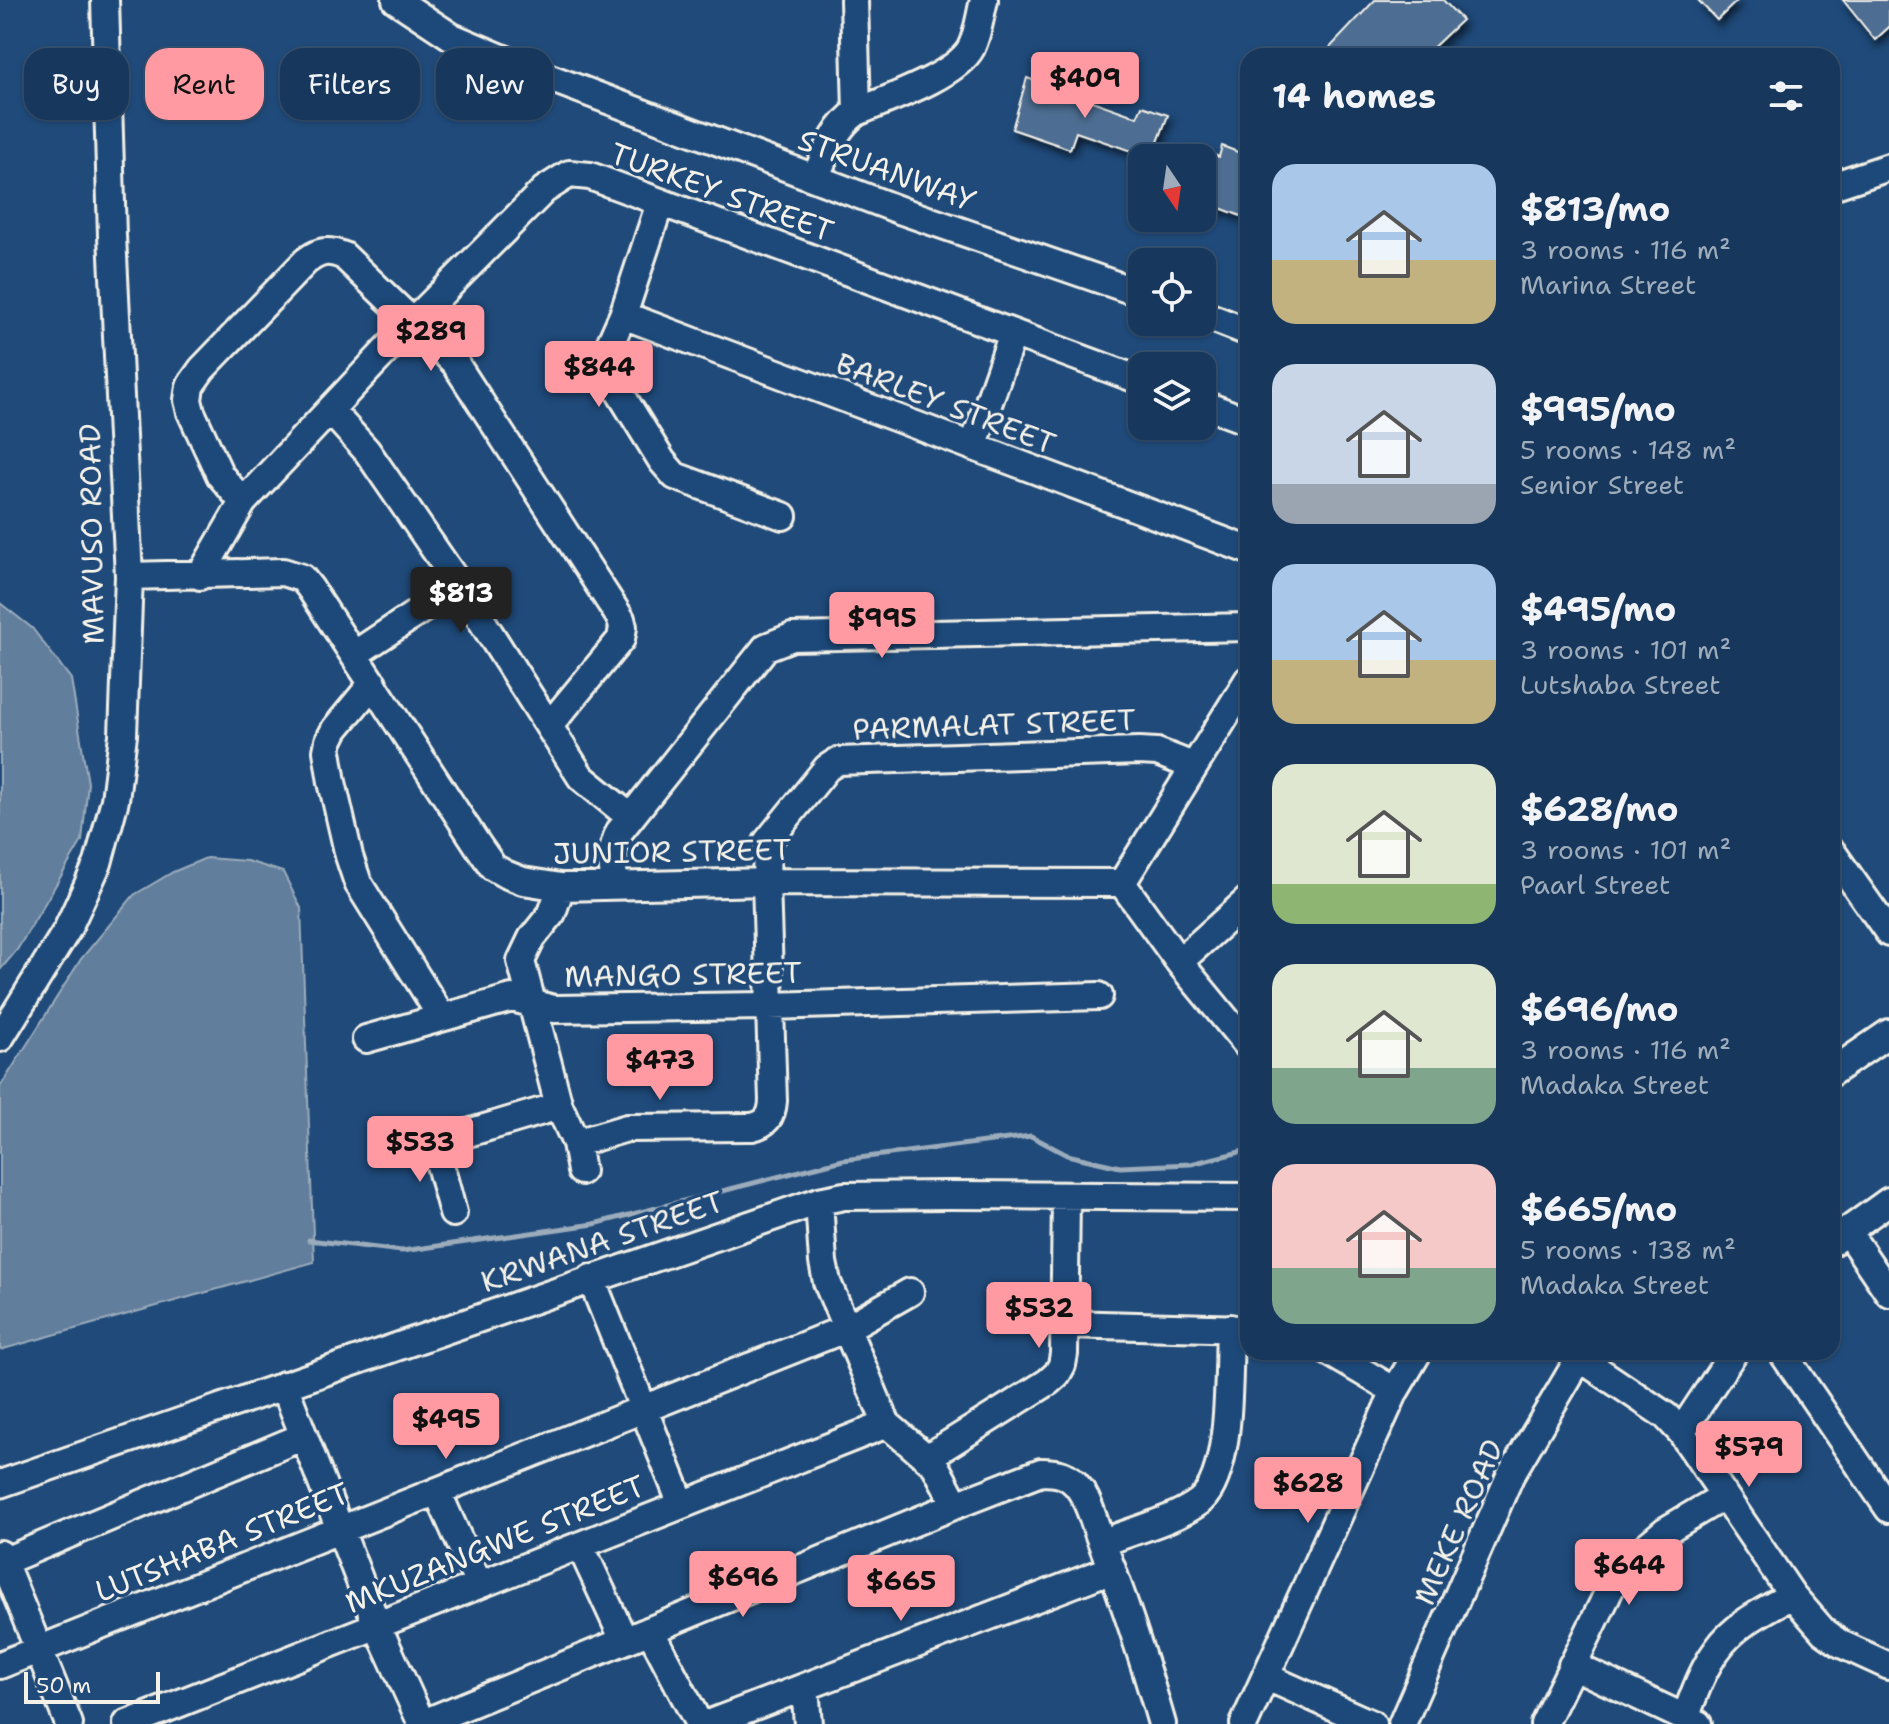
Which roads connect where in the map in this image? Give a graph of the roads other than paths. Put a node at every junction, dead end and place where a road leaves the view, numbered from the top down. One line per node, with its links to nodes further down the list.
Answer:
1 (105, 0): 24 (street, MAVUSO ROAD)
2 (396, 0): 7 (street, STRUANWAY)
3 (854, 0): 5 (street)
4 (984, 0): 5 (street)
5 (857, 112): 7 (street)
6 (1889, 167): 8 (street)
7 (815, 178): 10 (street, STRUANWAY)
8 (1840, 183)
9 (660, 203): 11 (street); 13 (street, TURKEY STREET); 15 (street, TURKEY STREET)
10 (1128, 289)
11 (623, 315): 20 (street, BARLEY STREET); 22 (street)
12 (1216, 319): 14 (street)
13 (411, 324): 18 (street, TURKEY STREET); 21 (street); 31 (street)
14 (1240, 329)
15 (1013, 333): 16 (street, TURKEY STREET); 20 (street)
16 (1128, 376)
17 (1216, 409): 19 (street)
18 (330, 410): 21 (street, TURKEY STREET); 26 (street)
19 (1240, 418)
20 (973, 447): 23 (street, BARLEY STREET)
21 (243, 502): 25 (street, TURKEY STREET)
22 (783, 516)
23 (1240, 547)
24 (129, 576): 25 (street, JUNIOR STREET); 48 (street, MAVUSO ROAD)
25 (200, 576): 28 (street, JUNIOR STREET)
26 (459, 585): 28 (street); 31 (street)
27 (1240, 627): 33 (street)
28 (355, 654): 29 (street, JUNIOR STREET)
29 (373, 683): 38 (street, JUNIOR STREET); 45 (street)
30 (1240, 693): 32 (street)
31 (549, 726): 33 (street)
32 (1193, 766): 35 (street, PARMALAT STREET); 36 (street)
33 (630, 817): 37 (street)
34 (1840, 863): 40 (street)
35 (766, 882): 36 (street, JUNIOR STREET); 37 (street, JUNIOR STREET); 44 (street, PARMALAT STREET)
36 (1122, 883): 41 (street)
37 (615, 885): 38 (street, JUNIOR STREET)
38 (561, 887): 43 (street)
39 (1240, 907): 41 (street)
40 (1889, 933)
41 (1179, 962): 47 (street)
42 (1099, 996): 44 (street, MANGO STREET)
43 (530, 1001): 44 (street, MANGO STREET); 45 (street, MANGO STREET); 51 (street)
44 (770, 1006): 52 (street, PARMALAT STREET)
45 (441, 1016): 49 (street, MANGO STREET)
46 (1889, 1033): 50 (street)
47 (1240, 1036)
48 (0, 1038)
49 (366, 1039)
50 (1840, 1067)
51 (559, 1106): 52 (street); 58 (street)
52 (576, 1143): 53 (street)
53 (581, 1171)
54 (1066, 1197): 55 (street, KRWANA STREET); 56 (street, KRWANA STREET); 63 (street)
55 (1240, 1197)
56 (819, 1201): 60 (street, KRWANA STREET); 64 (street)
57 (1889, 1201): 59 (street)
58 (453, 1213)
59 (1840, 1236): 62 (street)
60 (591, 1278): 72 (street, KRWANA STREET); 74 (street)
61 (910, 1292): 64 (street, LUTSHABA STREET)
62 (1889, 1293)
63 (1065, 1324): 65 (street); 78 (street)
64 (845, 1329): 74 (street, LUTSHABA STREET); 75 (street)
65 (1239, 1329): 86 (street)
66 (1343, 1360): 73 (street)
67 (1413, 1360): 73 (street)
68 (1575, 1360): 111 (street, MEKE ROAD)
69 (1587, 1360): 76 (street)
70 (1729, 1360): 76 (street)
71 (1787, 1360): 84 (street)
72 (284, 1385): 77 (street); 79 (street, KRWANA STREET)
73 (1395, 1391): 99 (street)
74 (643, 1409): 80 (street, LUTSHABA STREET); 82 (street)
75 (887, 1424): 78 (street); 82 (street, MKUZANGWE STREET)
76 (1681, 1432): 81 (street)
77 (304, 1436): 85 (street); 88 (street)
78 (928, 1457): 83 (street)
79 (0, 1484)
80 (437, 1491): 85 (street, LUTSHABA STREET); 90 (street)
81 (1724, 1496): 91 (street); 97 (street)
82 (682, 1505): 87 (street, MKUZANGWE STREET)
83 (956, 1505): 86 (street); 93 (street)
84 (1889, 1509)
85 (341, 1529): 92 (street); 95 (street, LUTSHABA STREET)
86 (1102, 1543): 89 (street)
87 (580, 1545): 90 (street, MKUZANGWE STREET); 94 (street)
88 (1, 1559): 95 (street)
89 (1112, 1569): 100 (street); 108 (street)
90 (479, 1585): 92 (street, MKUZANGWE STREET)
91 (1792, 1595): 98 (street); 101 (street)
92 (377, 1625): 103 (street, MKUZANGWE STREET); 104 (street)
93 (650, 1630): 94 (street); 105 (street)
94 (624, 1640): 104 (street)
95 (39, 1650): 96 (street, LUTSHABA STREET); 102 (street)
96 (0, 1665)
97 (1572, 1665): 101 (street); 112 (street)
98 (1889, 1666)
99 (1267, 1677): 109 (street); 110 (street)
100 (805, 1687): 106 (street); 107 (street)
101 (1692, 1721)
102 (69, 1724)
103 (127, 1724)
104 (422, 1724)
105 (699, 1724)
106 (708, 1724)
107 (808, 1724)
108 (1162, 1724)
109 (1244, 1724)
110 (1372, 1724)
111 (1402, 1724)
112 (1544, 1724)

